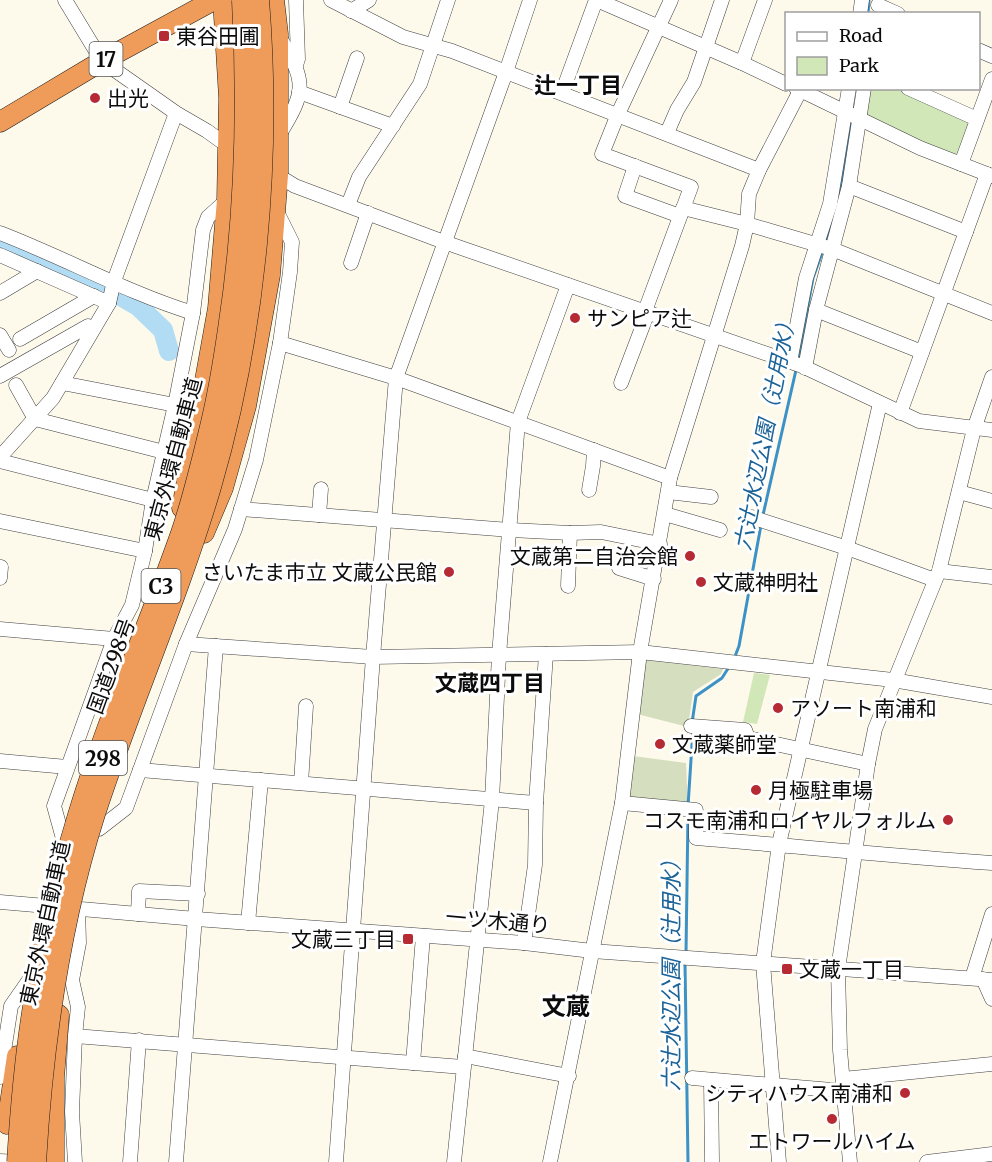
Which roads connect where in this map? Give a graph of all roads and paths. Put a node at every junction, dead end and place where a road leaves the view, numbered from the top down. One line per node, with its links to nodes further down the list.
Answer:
1 (65, 0): 24 (street)
2 (214, 0): 24 (highway, 17)
3 (223, 0): 45 (highway)
4 (242, 0): 192 (highway, 東京外環自動車道 / C3, bridge)
5 (259, 0): 193 (highway, 東京外環自動車道 / C3, bridge)
6 (274, 0): 20 (highway)
7 (296, 0): 26 (street)
8 (331, 0): 17 (street)
9 (369, 0): 17 (street)
10 (448, 0): 21 (street)
11 (530, 0): 27 (street)
12 (597, 0): 19 (street); 35 (street)
13 (671, 0): 19 (street)
14 (722, 0): 22 (street)
15 (765, 0): 25 (street)
16 (877, 6): 18 (street)
17 (351, 11): 21 (street)
18 (893, 12)
19 (658, 27): 22 (street); 38 (street)
20 (278, 34): 26 (street); 44 (highway)
21 (433, 45): 27 (street); 42 (street)
22 (706, 47): 25 (street); 43 (street)
23 (357, 58): 36 (street)
24 (102, 61): 37 (street); 41 (highway, 17)
25 (742, 63): 29 (street)
26 (296, 65): 34 (street)
27 (506, 72): 35 (street); 60 (street)
28 (992, 79): 40 (street)
29 (785, 84)
30 (798, 90): 39 (street); 48 (street)
31 (849, 90): 39 (street)
32 (863, 90): 39 (street)
33 (912, 90): 40 (street)
34 (299, 93): 36 (street); 44 (street)
35 (562, 93): 38 (street)
36 (340, 107): 42 (street)
37 (176, 113): 45 (street); 65 (street)
38 (618, 114): 43 (street); 47 (street)
39 (852, 115): 46 (street); 51 (street); 61 (street)
40 (977, 119): 46 (street)
41 (0, 122)
42 (393, 126): 53 (street)
43 (667, 134): 48 (street)
44 (277, 138): 49 (highway)
45 (228, 147): 49 (street); 52 (highway)
46 (961, 164): 50 (street)
47 (635, 166): 55 (street); 55 (street)
48 (759, 170): 57 (street)
49 (278, 175): 53 (street); 54 (highway)
50 (990, 175): 58 (street)
51 (849, 186): 58 (street); 61 (street)
52 (227, 200): 73 (street); 120 (highway)
53 (348, 205): 56 (street)
54 (276, 210): 79 (street); 120 (highway)
55 (682, 212): 57 (street); 72 (street)
56 (368, 213): 60 (street); 63 (street)
57 (747, 224): 61 (street); 77 (street)
58 (966, 232): 68 (street)
59 (0, 233): 65 (street)
60 (444, 242): 66 (street); 85 (street)
61 (824, 246): 68 (street); 71 (street); 82 (street)
62 (0, 255): 64 (street)
63 (351, 263)
64 (37, 271): 67 (street); 69 (street)
65 (114, 281): 70 (street); 73 (street)
66 (568, 285): 72 (street); 94 (street)
67 (0, 293)
68 (943, 293): 74 (street); 81 (street)
69 (94, 296): 70 (street); 78 (street)
70 (109, 303): 75 (street)
71 (816, 310): 81 (street); 82 (street)
72 (646, 312): 77 (street); 87 (street)
73 (193, 313): 91 (street)
74 (992, 313)
75 (93, 329): 83 (street); 86 (street)
76 (0, 335): 80 (street)
77 (715, 336): 82 (street); 100 (street)
78 (20, 339)
79 (280, 343): 85 (street); 108 (street)
80 (9, 350)
81 (922, 352): 92 (street)
82 (798, 365): 90 (street)
83 (0, 376)
84 (992, 377): 95 (street)
85 (396, 378): 94 (street); 112 (street)
86 (62, 383): 91 (street); 93 (street)
87 (621, 383)
88 (16, 385): 93 (street)
89 (227, 400): 120 (highway, 国道298号 / 298)
90 (880, 403): 92 (street); 118 (street)
91 (175, 405): 98 (street)
92 (900, 412): 95 (street)
93 (35, 419): 98 (street); 99 (street)
94 (518, 422): 97 (street); 114 (street)
95 (974, 429): 96 (street); 104 (street)
96 (992, 430)
97 (594, 450): 100 (street); 102 (street)
98 (164, 452): 106 (street)
99 (1, 456): 106 (street)
100 (670, 478): 103 (street)
101 (321, 489): 110 (street)
102 (589, 490)
103 (668, 492): 105 (street); 109 (street)
104 (959, 492): 107 (street); 123 (street)
105 (711, 497)
106 (153, 500): 119 (street)
107 (992, 501)
108 (241, 509): 110 (street); 130 (street)
109 (665, 514): 115 (street); 117 (street)
110 (319, 515): 112 (street)
111 (751, 517): 118 (street)
112 (384, 520): 114 (street); 135 (street)
113 (0, 521): 119 (street)
114 (511, 530): 116 (street); 134 (street)
115 (720, 530)
116 (570, 533): 117 (street); 127 (street)
117 (660, 544): 126 (street)
118 (847, 548): 123 (street); 136 (street)
119 (145, 551): 129 (street)
120 (185, 556): 153 (highway, 国道298号 / 298); 156 (highway, 国道298号 / 298)
121 (1, 567): 125 (street)
122 (619, 568): 126 (street)
123 (937, 575): 124 (street); 137 (street)
124 (992, 577)
125 (0, 578)
126 (654, 579): 132 (street)
127 (568, 586)
128 (0, 629): 129 (street)
129 (114, 639): 144 (street)
130 (186, 644): 131 (street); 145 (street)
131 (216, 646): 135 (street); 146 (street)
132 (640, 652): 133 (street); 136 (street); 152 (street)
133 (546, 654): 134 (street); 151 (street)
134 (499, 655): 135 (street); 150 (street)
135 (373, 657): 149 (street)
136 (819, 672): 137 (street); 141 (street)
137 (893, 680): 138 (street); 143 (street)
138 (992, 696)
139 (306, 706): 148 (street)
140 (691, 726): 141 (street)
141 (801, 750): 143 (street); 154 (street)
142 (0, 762): 144 (street)
143 (868, 764): 155 (street)
144 (66, 767): 156 (street)
145 (140, 770): 146 (street); 153 (street)
146 (207, 775): 147 (street); 158 (street)
147 (261, 780): 148 (street); 165 (street)
148 (301, 783): 149 (street)
149 (364, 789): 150 (street); 166 (street)
150 (492, 800): 151 (street); 168 (street)
151 (537, 803): 169 (street)
152 (622, 803): 154 (street); 170 (street)
153 (99, 829): 161 (highway, 国道298号 / 298)
154 (779, 844): 155 (street); 171 (street)
155 (855, 853): 157 (street); 172 (street)
156 (68, 855): 160 (highway, 国道298号 / 298)
157 (992, 863)
158 (198, 894): 162 (street); 164 (street)
159 (0, 902): 160 (street, 一ツ木通り)
160 (51, 906): 161 (street, 一ツ木通り); 173 (highway, 国道298号 / 298)
161 (78, 908): 162 (street, 一ツ木通り); 176 (street); 194 (highway, 国道298号 / 298)
162 (138, 914): 164 (street, 一ツ木通り)
163 (992, 914): 174 (street)
164 (196, 920): 165 (street, 一ツ木通り); 178 (street)
165 (248, 923): 166 (street, 一ツ木通り)
166 (353, 931): 167 (street, 一ツ木通り); 179 (street)
167 (423, 936): 168 (street, 一ツ木通り); 181 (street)
168 (476, 939): 169 (street, 一ツ木通り); 180 (street)
169 (524, 943): 170 (street, 一ツ木通り)
170 (592, 951): 171 (street, 一ツ木通り); 183 (street)
171 (763, 963): 172 (street, 一ツ木通り); 188 (street)
172 (838, 969): 174 (street, 一ツ木通り); 187 (street)
173 (34, 973): 184 (street); 191 (highway, 国道298号 / 298)
174 (982, 979): 175 (street)
175 (992, 999)
176 (75, 1036): 177 (street); 195 (street)
177 (139, 1040): 178 (street); 196 (street)
178 (185, 1043): 179 (street); 197 (street)
179 (344, 1058): 181 (street); 198 (street)
180 (464, 1062): 181 (street); 183 (street); 199 (street)
181 (413, 1063)
182 (992, 1064): 187 (street)
183 (569, 1076): 200 (street)
184 (0, 1077)
185 (692, 1078): 186 (street)
186 (711, 1080): 188 (street); 201 (street)
187 (844, 1085): 188 (street); 203 (street)
188 (773, 1086): 202 (street)
189 (992, 1154): 204 (street)
190 (0, 1161): 192 (street)
191 (5, 1162)
192 (17, 1162)
193 (36, 1162)
194 (54, 1162)
195 (75, 1162)
196 (130, 1162)
197 (176, 1162)
198 (336, 1162)
199 (454, 1162)
200 (550, 1162)
201 (712, 1162)
202 (779, 1162)
203 (850, 1162)
204 (927, 1162)

